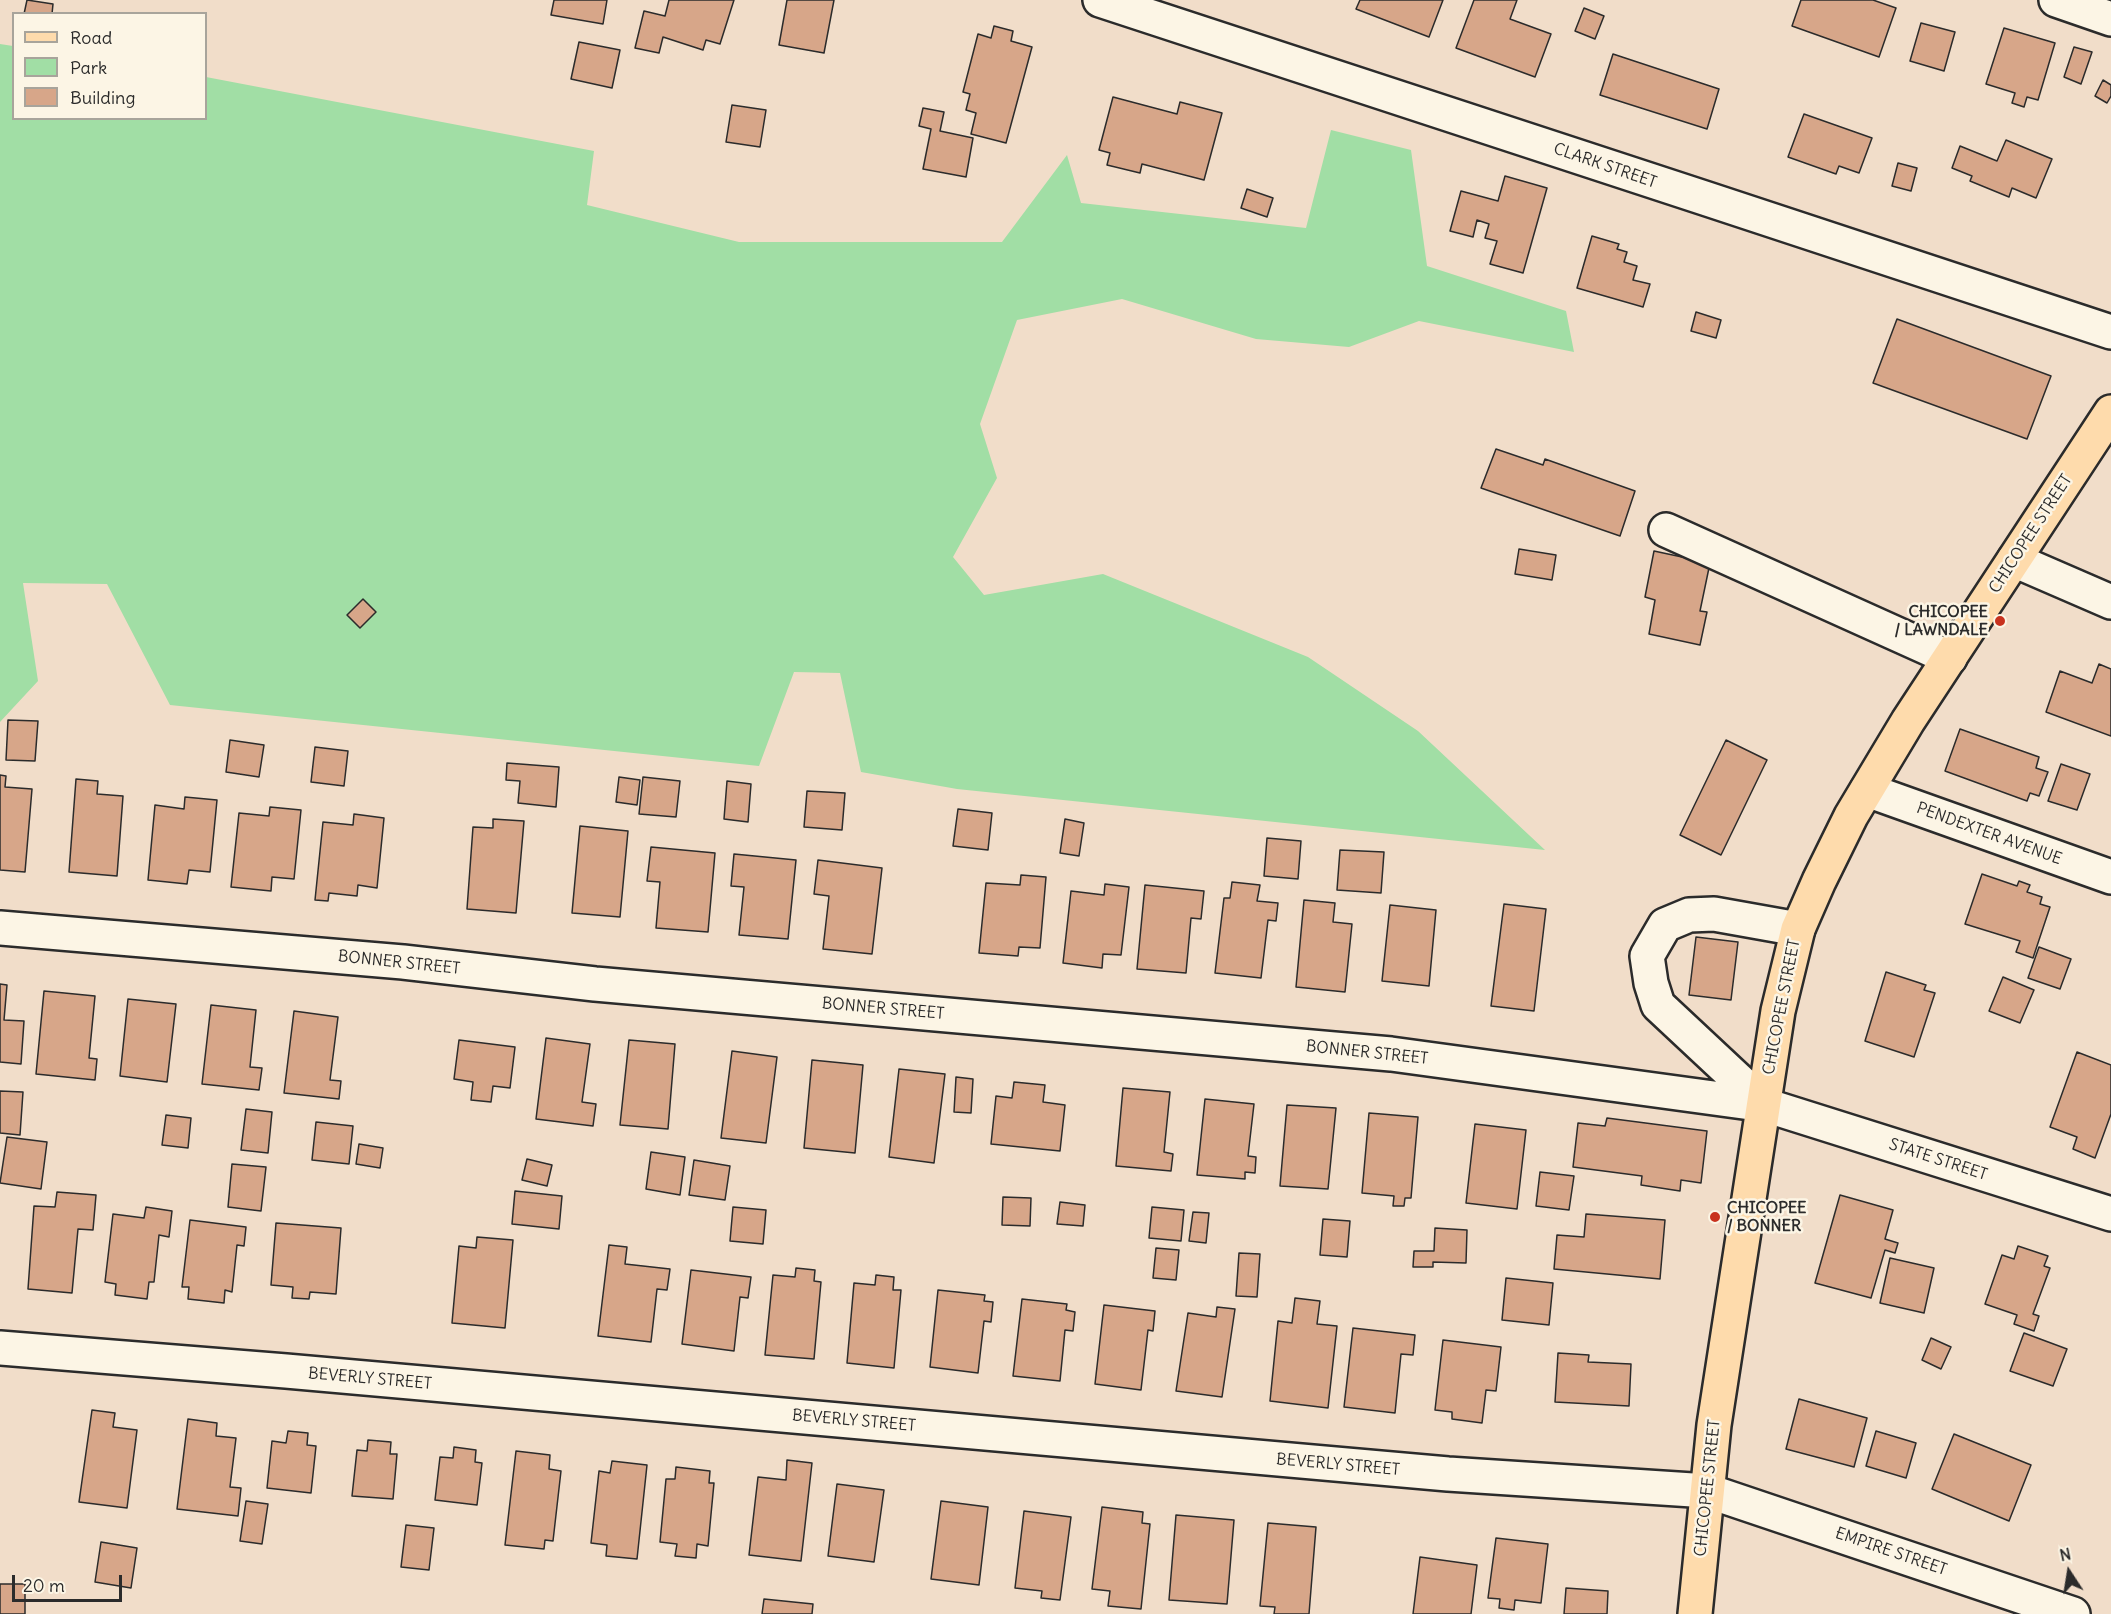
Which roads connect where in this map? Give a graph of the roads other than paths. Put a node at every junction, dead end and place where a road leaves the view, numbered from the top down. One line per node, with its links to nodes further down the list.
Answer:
1 (1100, 0): 4 (street, CLARK STREET)
2 (2056, 0): 3 (street)
3 (2111, 19)
4 (2111, 332)
5 (2111, 412): 7 (main road, CHICOPEE STREET)
6 (1666, 530): 9 (street)
7 (2014, 560): 8 (street); 9 (main road, CHICOPEE STREET)
8 (2111, 602)
9 (1950, 658): 10 (main road, CHICOPEE STREET)
10 (1867, 790): 11 (street, PENDEXTER AVENUE); 13 (main road, CHICOPEE STREET)
11 (2111, 877)
12 (0, 928): 14 (street, BONNER STREET)
13 (1798, 929): 14 (main road, CHICOPEE STREET); 14 (street)
14 (1765, 1105): 15 (street, STATE STREET); 17 (main road, CHICOPEE STREET)
15 (2111, 1215)
16 (0, 1348): 17 (street, BEVERLY STREET)
17 (1708, 1491): 18 (main road, CHICOPEE STREET); 19 (street, EMPIRE STREET)
18 (1695, 1614)
19 (2073, 1614)

